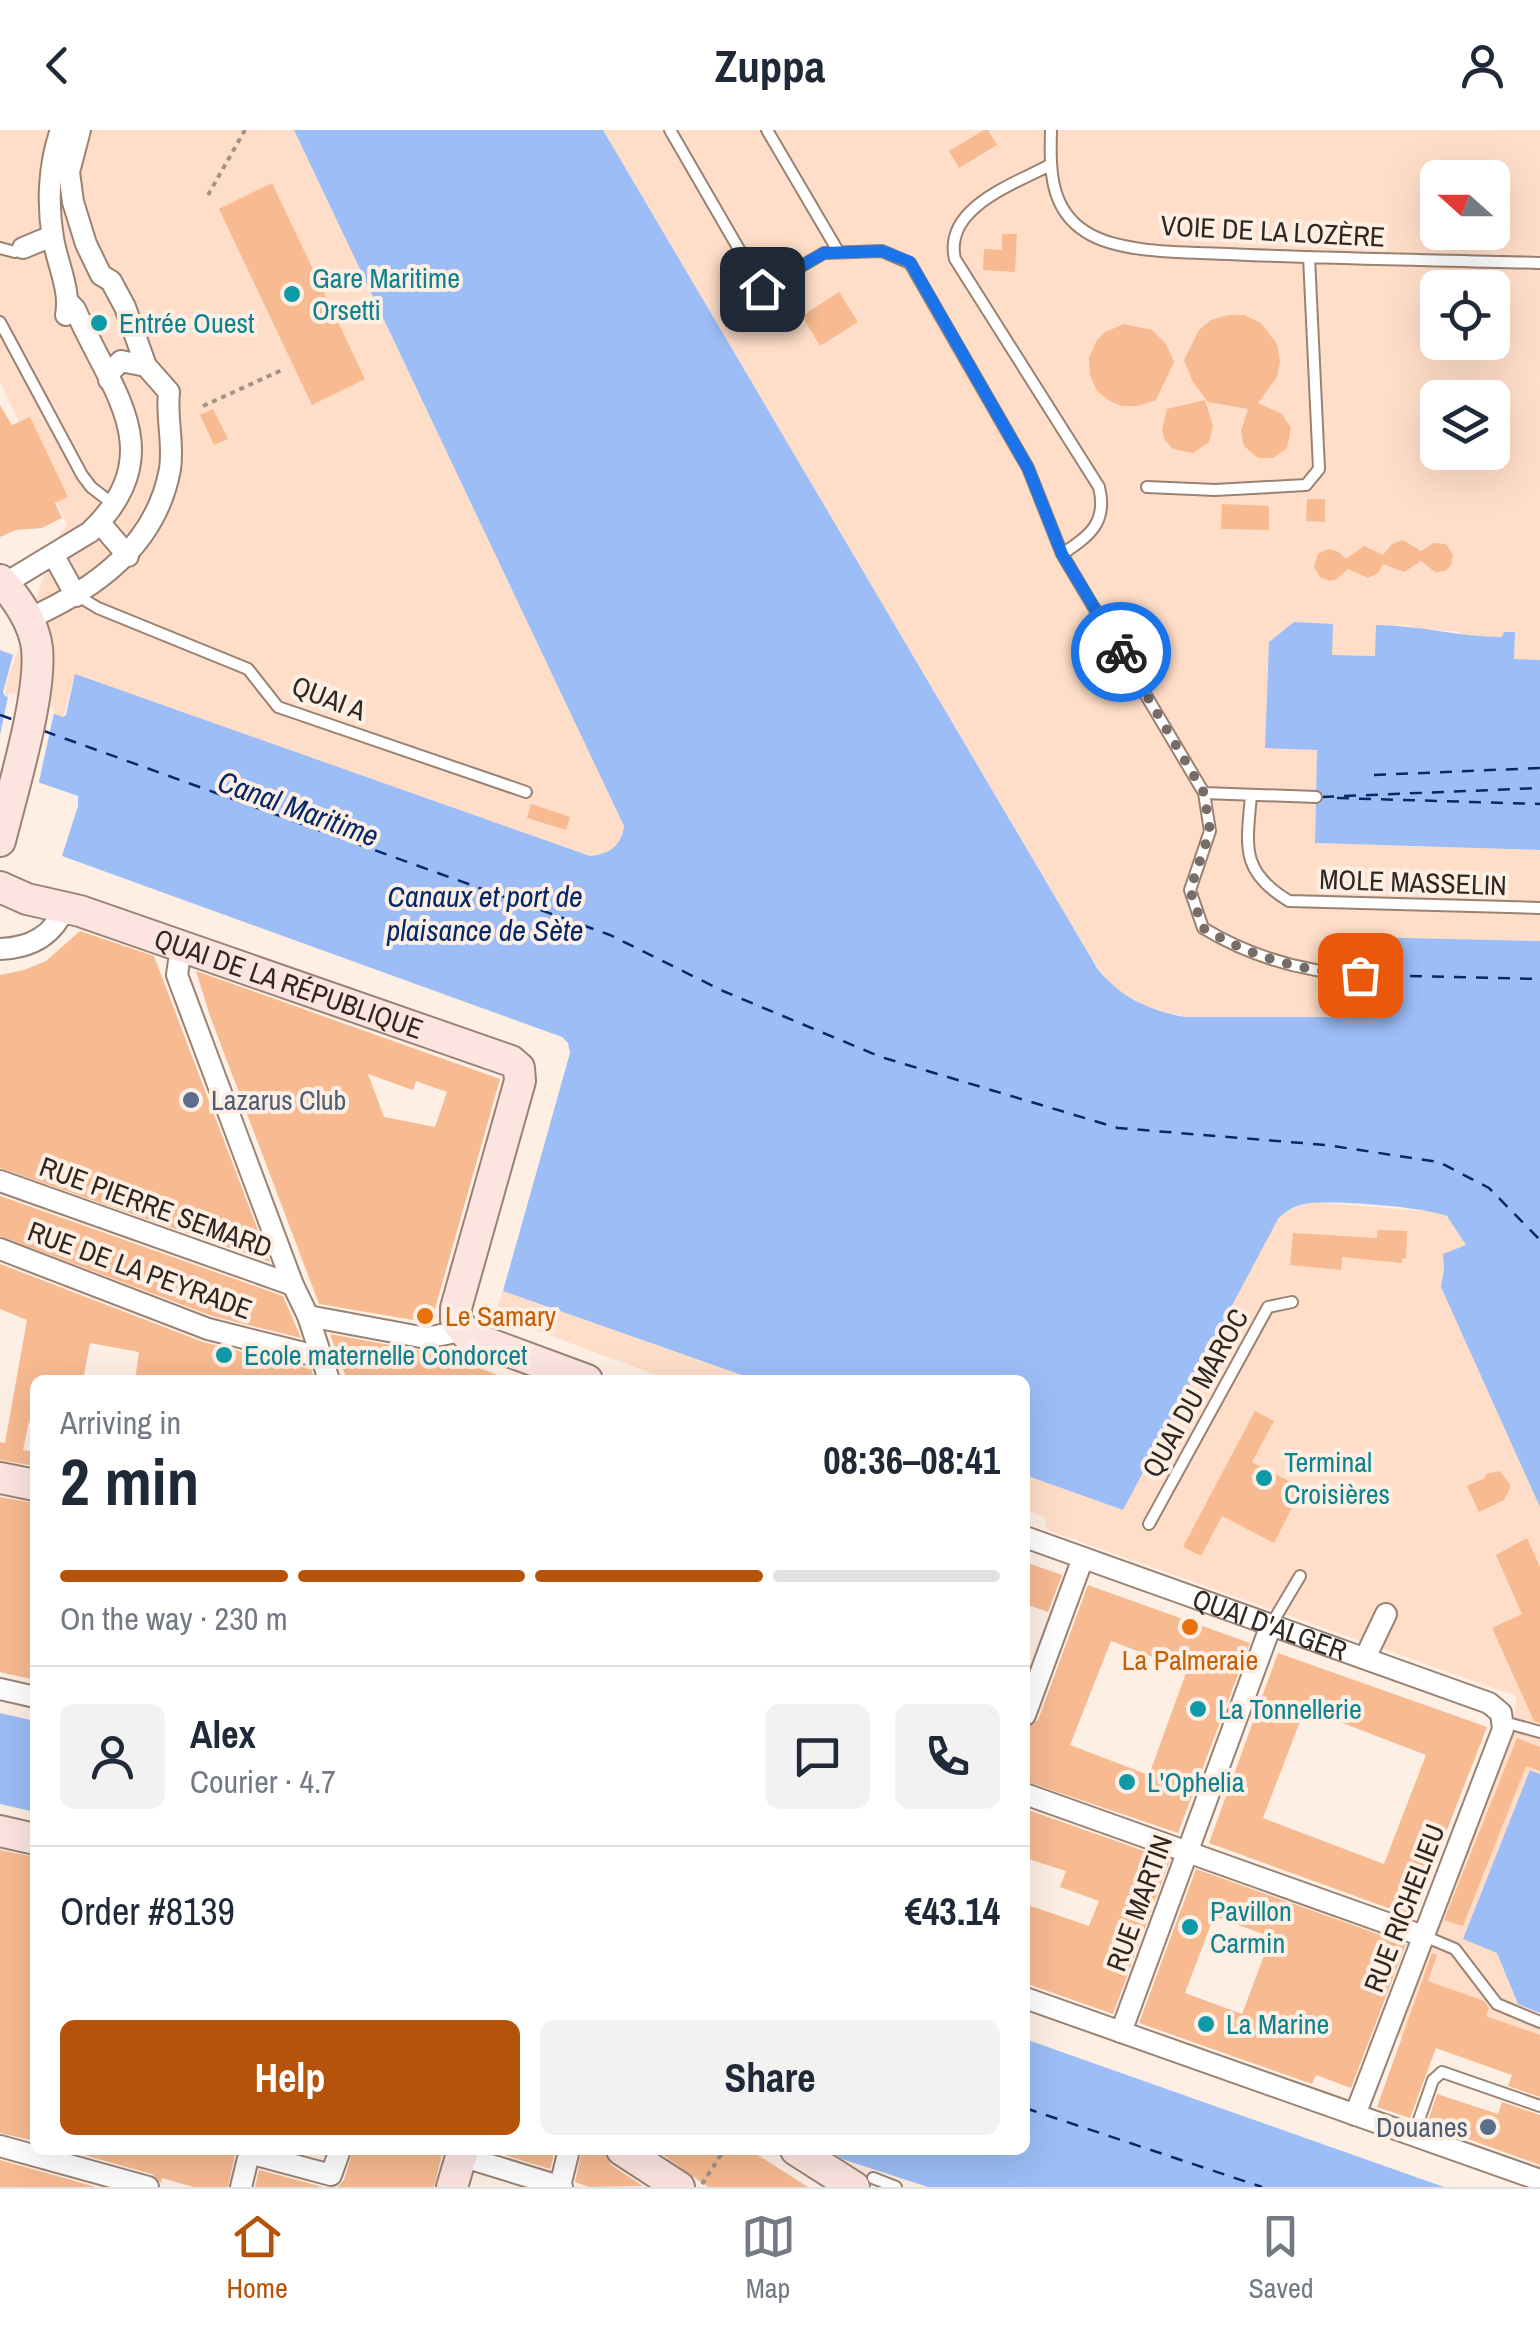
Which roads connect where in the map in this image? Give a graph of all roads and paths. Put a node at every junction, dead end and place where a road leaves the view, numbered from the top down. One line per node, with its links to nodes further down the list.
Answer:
1 (60, 130): 9 (street)
2 (80, 130): 16 (street)
3 (244, 130): 8 (path)
4 (670, 130): 12 (lane)
5 (767, 130): 12 (lane)
6 (1051, 130): 7 (lane, VOIE DE LA LOZÈRE)
7 (1050, 165): 13 (lane, VOIE DE LA LOZÈRE); 23 (lane)
8 (208, 195)
9 (52, 236): 11 (street); 18 (street)
10 (0, 248): 11 (lane)
11 (23, 248)
12 (838, 251): 23 (lane)
13 (1308, 258): 14 (lane, VOIE DE LA LOZÈRE); 20 (lane)
14 (1540, 262)
15 (0, 322): 21 (lane)
16 (143, 360): 18 (street); 25 (street)
17 (282, 370): 19 (path)
18 (108, 378): 21 (street)
19 (203, 406)
20 (1147, 487)
21 (113, 504): 22 (street)
22 (100, 523): 24 (street); 25 (street)
23 (1062, 554): 30 (lane)
24 (54, 556): 26 (street); 27 (street)
25 (128, 556): 27 (street)
26 (2, 584): 28 (main road)
27 (77, 596): 28 (street); 29 (lane, QUAI A)
28 (28, 619): 33 (main road)
29 (526, 792)
30 (1204, 793): 31 (lane); 39 (lane)
31 (1251, 795): 32 (lane); 36 (lane, MOLE MASSELIN)
32 (1316, 797)
33 (1, 838)
34 (0, 887): 35 (main road, QUAI DE LA RÉPUBLIQUE)
35 (65, 907): 37 (main road, QUAI DE LA RÉPUBLIQUE); 38 (street)
36 (1540, 908)
37 (181, 947): 42 (street); 45 (main road, QUAI DE LA RÉPUBLIQUE)
38 (0, 949)
39 (1360, 975)
40 (0, 1180): 42 (street, RUE PIERRE SEMARD)
41 (0, 1249): 46 (street, RUE DE LA PEYRADE)
42 (293, 1286): 44 (street)
43 (1292, 1302): 51 (lane, QUAI DU MAROC)
44 (308, 1316): 45 (street); 46 (street)
45 (461, 1330): 48 (main road)
46 (320, 1358): 47 (street)
47 (326, 1375)
48 (573, 1375)
49 (0, 1478): 50 (main road)
50 (30, 1484)
51 (1149, 1524)
52 (1030, 1539): 53 (street, QUAI D'ALGER)
53 (1084, 1558): 56 (street, QUAI D'ALGER); 60 (street)
54 (1300, 1576): 56 (lane)
55 (1386, 1614): 57 (street)
56 (1271, 1625): 57 (street, QUAI D'ALGER); 66 (street, RUE MARTIN)
57 (1365, 1658): 61 (street, QUAI D'ALGER)
58 (0, 1689): 59 (street)
59 (30, 1696)
60 (1030, 1701)
61 (1504, 1722): 62 (lane); 67 (street, RUE RICHELIEU)
62 (1540, 1732)
63 (1030, 1796): 66 (street)
64 (0, 1831): 65 (main road)
65 (30, 1838)
66 (1187, 1852): 67 (street); 70 (street, RUE MARTIN)
67 (1423, 1936): 69 (lane); 72 (street, RUE RICHELIEU)
68 (1030, 2000): 70 (street)
69 (1540, 2022)
70 (1121, 2032): 72 (street)
71 (1540, 2106): 73 (lane)
72 (1355, 2114): 73 (street)
73 (1414, 2136): 86 (street)
74 (0, 2146): 75 (street)
75 (30, 2154)
76 (32, 2155): 89 (street)
77 (248, 2155): 90 (street)
78 (260, 2155): 79 (street)
79 (338, 2155)
80 (461, 2155): 91 (main road)
81 (468, 2155): 92 (street)
82 (569, 2155): 92 (street)
83 (629, 2155): 88 (main road)
84 (721, 2155): 93 (path)
85 (806, 2155): 87 (main road)
86 (1540, 2180)
87 (863, 2182): 94 (lane)
88 (665, 2183)
89 (148, 2187)
90 (241, 2187)
91 (452, 2187)
92 (561, 2187)
93 (700, 2187)
94 (896, 2187)

